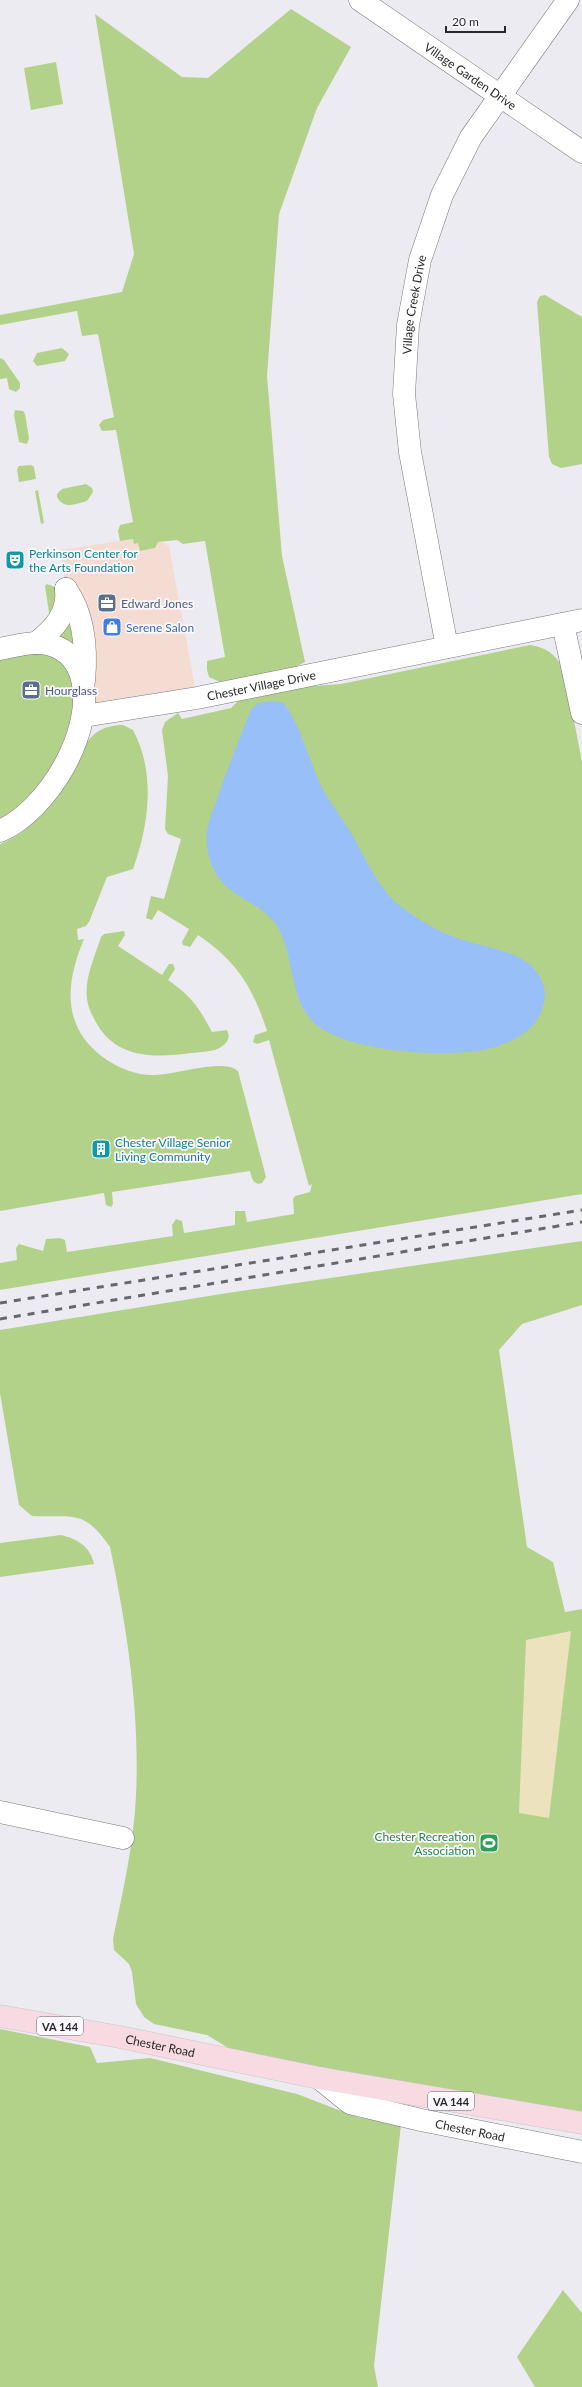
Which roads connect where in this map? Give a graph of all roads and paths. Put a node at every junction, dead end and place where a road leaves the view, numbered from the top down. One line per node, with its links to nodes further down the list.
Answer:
1 (360, 0): 3 (street, Village Garden Drive)
2 (568, 0): 3 (street, Village Creek Drive)
3 (499, 94): 4 (street, Village Garden Drive); 7 (street, Village Creek Drive)
4 (582, 152)
5 (573, 622): 7 (street, Chester Village Drive); 10 (street)
6 (36, 642): 8 (street); 9 (street); 9 (street)
7 (448, 646): 11 (street, Chester Village Drive)
8 (0, 649)
9 (84, 684): 11 (street)
10 (582, 713)
11 (84, 716): 12 (street)
12 (0, 831)
13 (0, 1812): 14 (street)
14 (123, 1838)
15 (0, 2016): 16 (main road, Chester Road / VA 144)
16 (319, 2078): 17 (main road, Chester Road / VA 144); 18 (street, Chester Road / VA 144)
17 (582, 2123)
18 (582, 2152)

